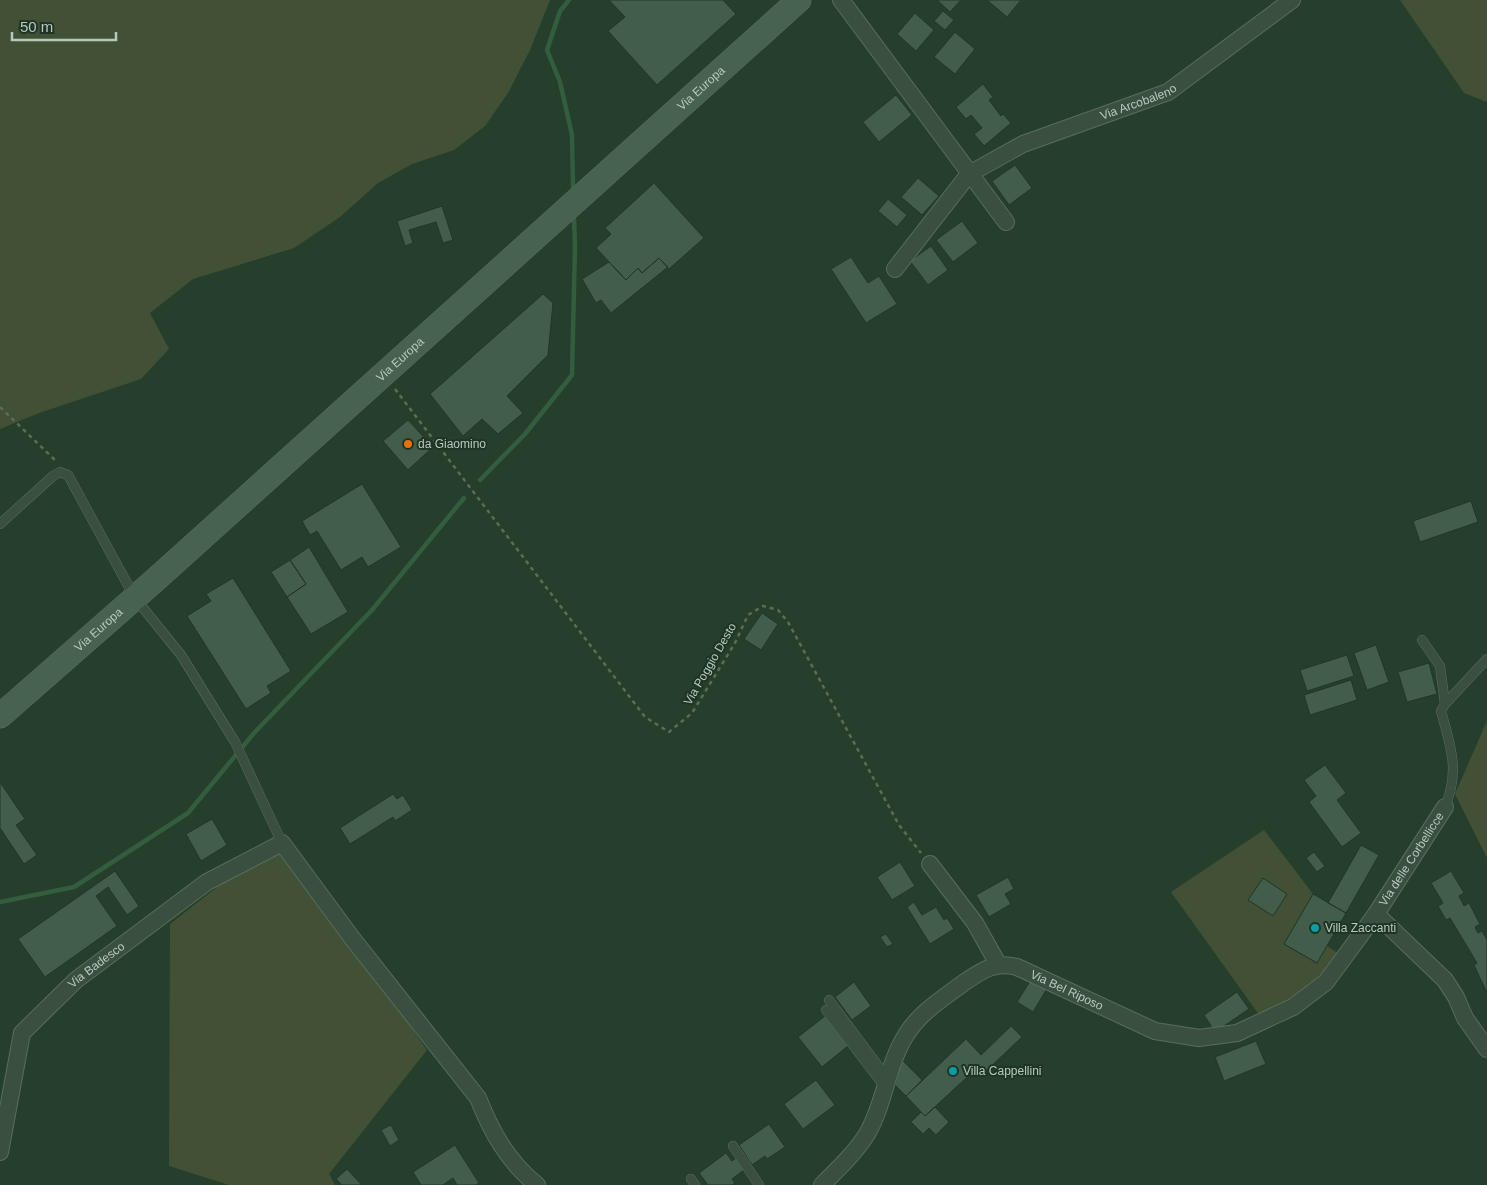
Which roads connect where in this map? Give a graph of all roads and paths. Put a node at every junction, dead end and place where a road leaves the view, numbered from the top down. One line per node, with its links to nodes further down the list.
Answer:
1 (799, 0): 7 (main road, Via Europa)
2 (841, 0): 4 (street)
3 (1292, 0): 4 (street, Via Arcobaleno)
4 (968, 174): 5 (street); 6 (street, Via Arcobaleno)
5 (1006, 222)
6 (895, 269)
7 (383, 374): 11 (main road, Via Europa); 18 (path, Via Poggio Desto)
8 (0, 408): 9 (path)
9 (60, 472): 10 (lane); 11 (lane)
10 (0, 524)
11 (135, 598): 15 (main road, Via Europa); 17 (lane)
12 (1422, 640): 14 (lane)
13 (1487, 659): 14 (lane)
14 (1445, 704): 16 (lane)
15 (0, 716)
16 (1445, 807): 19 (street, Via delle Corbellicce)
17 (282, 843): 26 (street, Via Badesco); 27 (street)
18 (930, 864): 20 (street)
19 (1376, 914): 20 (street, Via Bel Riposo); 23 (street, Via delle Corbellicce)
20 (998, 964): 24 (street)
21 (829, 1000): 24 (lane)
22 (826, 1010): 24 (lane)
23 (1487, 1049)
24 (886, 1083): 29 (street)
25 (732, 1146): 28 (lane)
26 (0, 1152)
27 (537, 1185)
28 (759, 1185)
29 (822, 1185)

